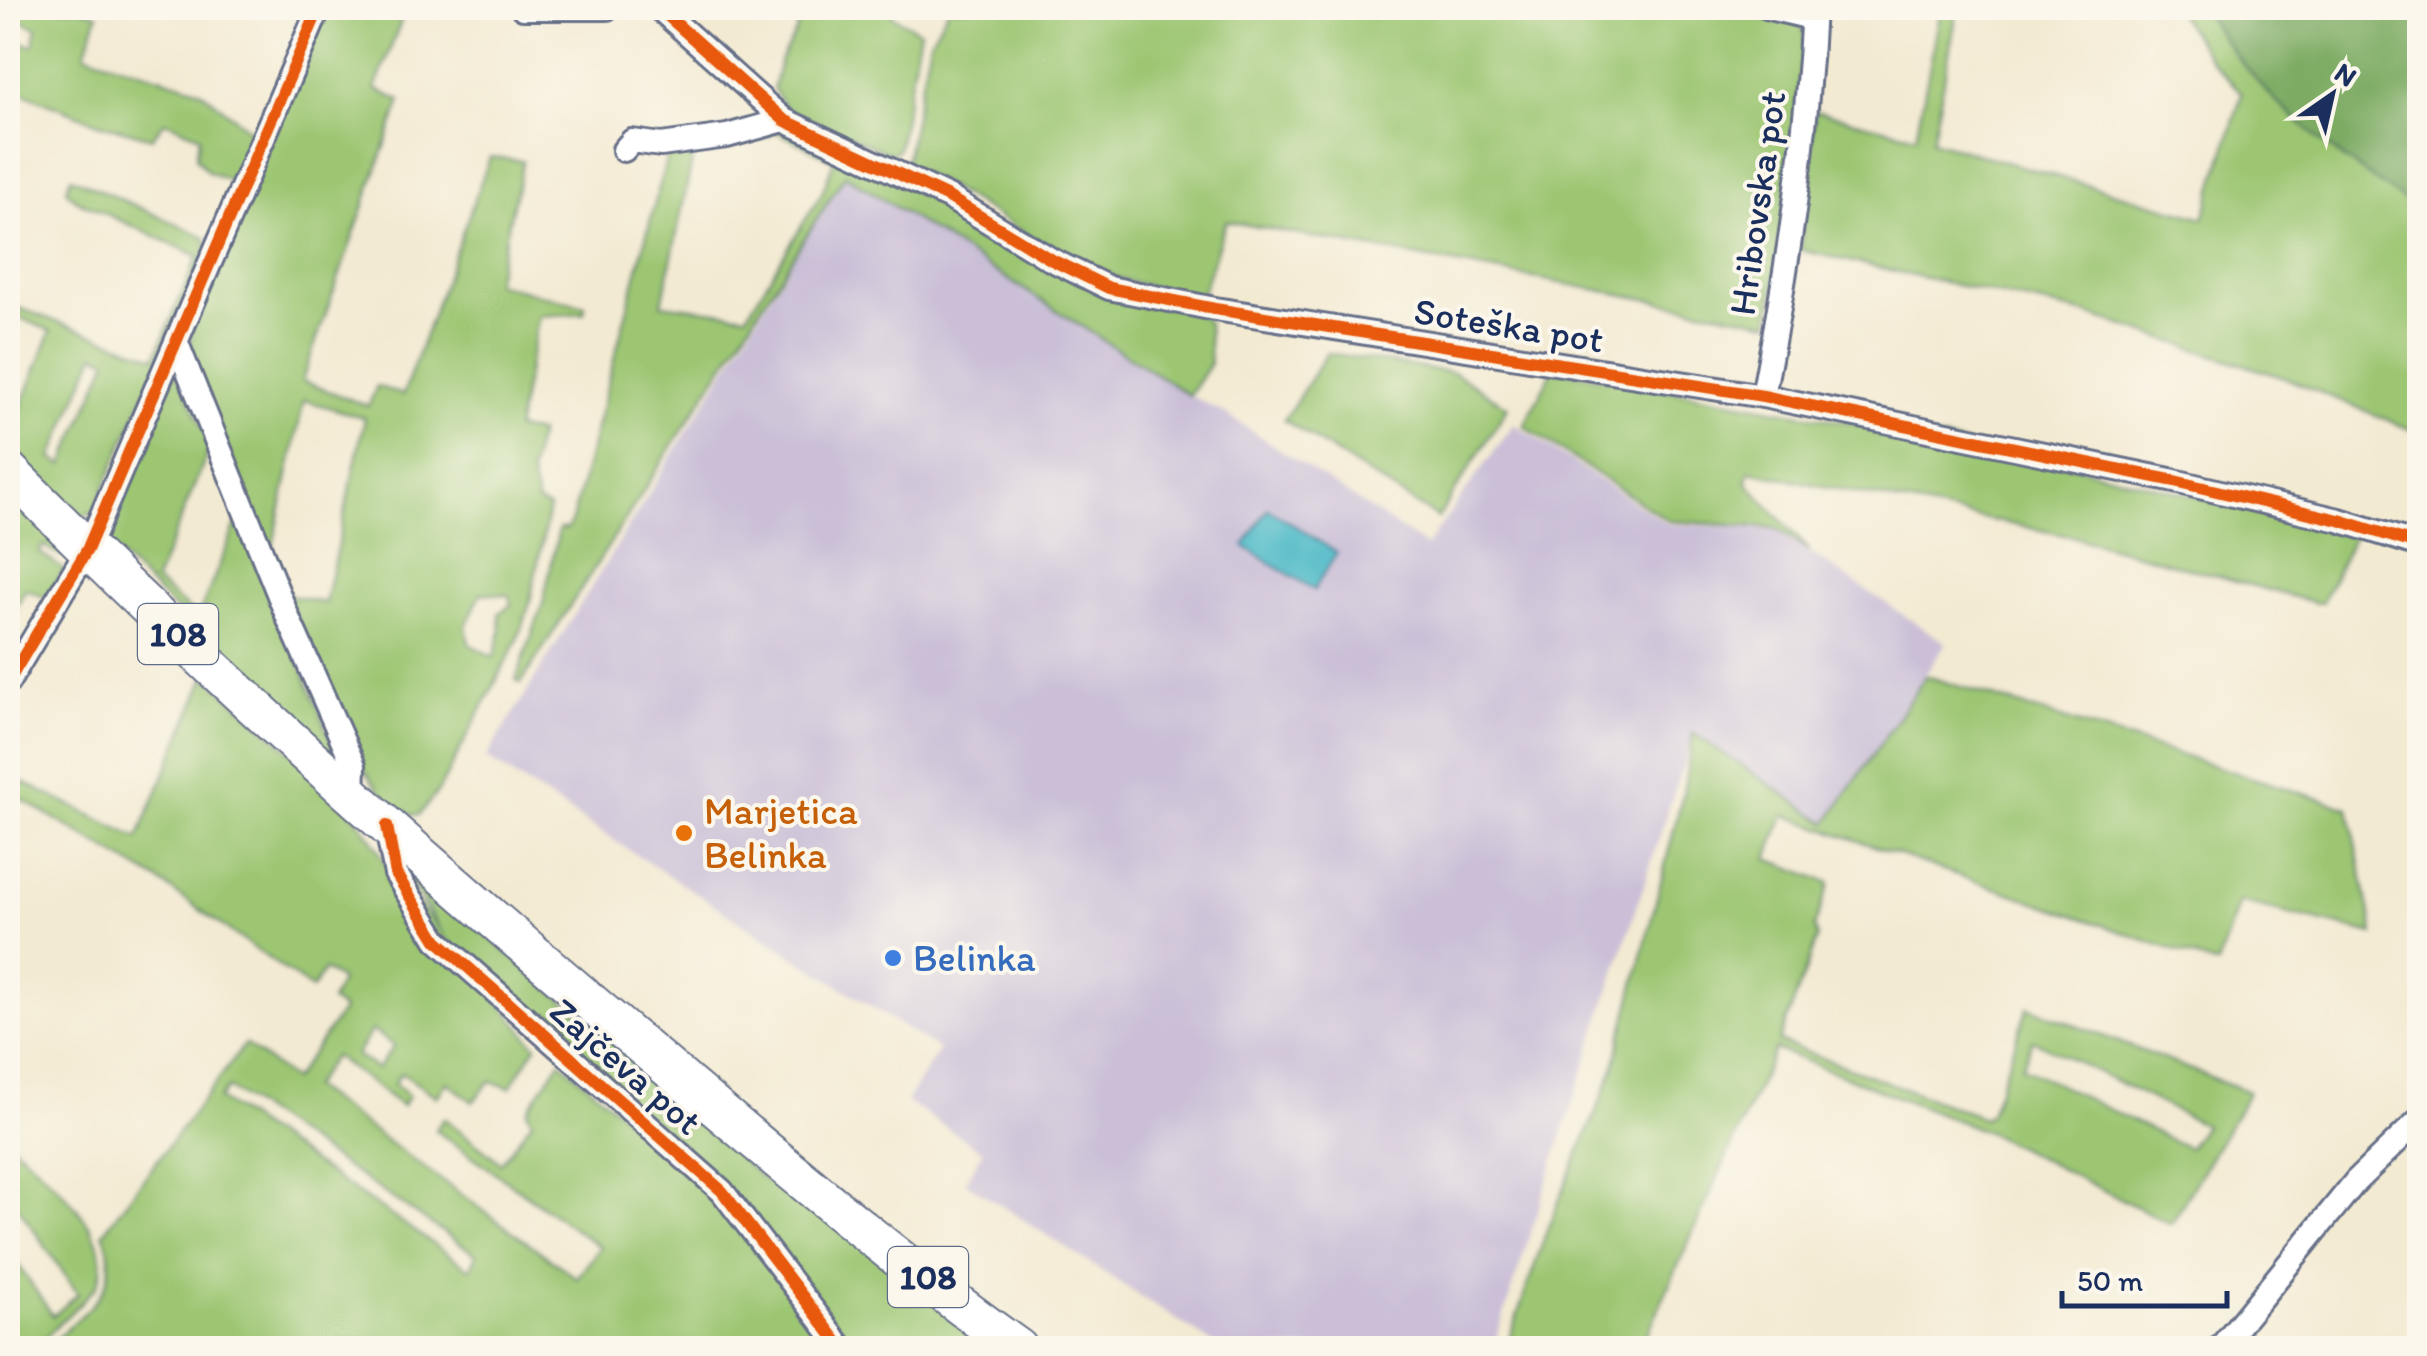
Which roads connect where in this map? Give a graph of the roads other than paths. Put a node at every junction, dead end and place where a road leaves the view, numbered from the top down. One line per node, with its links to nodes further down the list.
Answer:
1 (319, 8): 9 (street)
2 (523, 8): 3 (street)
3 (606, 8)
4 (659, 8): 7 (street, Soteška pot)
5 (1769, 8): 6 (street, Hribovska pot)
6 (1812, 12): 10 (street, Hribovska pot)
7 (784, 120): 8 (street); 10 (street, Soteška pot)
8 (624, 150)
9 (178, 346): 13 (street); 15 (street)
10 (1763, 396): 12 (street, Soteška pot)
11 (8, 470): 13 (main road, 108)
12 (2420, 545)
13 (87, 550): 14 (street); 15 (main road, 108)
14 (8, 682)
15 (353, 794): 16 (main road, 108)
16 (387, 826): 18 (street, Zajčeva pot); 19 (main road, 108)
17 (2420, 1119): 20 (street)
18 (842, 1348)
19 (1018, 1348)
20 (2220, 1348)

